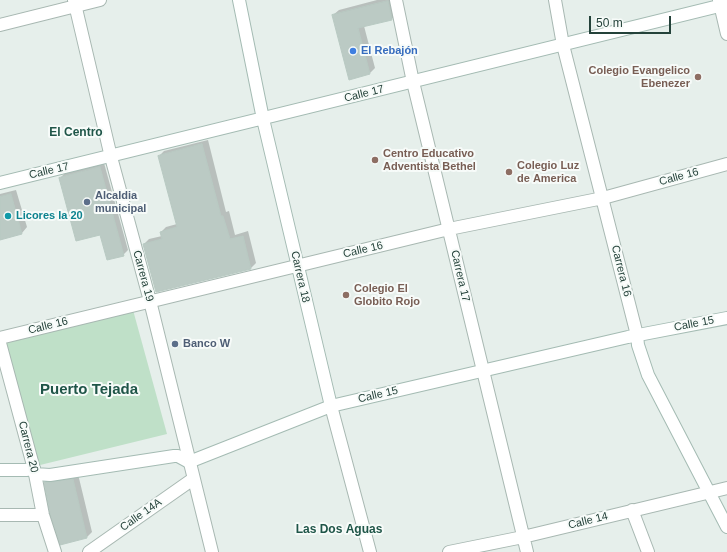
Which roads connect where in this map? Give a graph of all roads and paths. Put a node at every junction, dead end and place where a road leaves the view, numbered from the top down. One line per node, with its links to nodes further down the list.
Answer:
1 (100, 0): 5 (street)
2 (239, 0): 11 (street, Carrera 18)
3 (396, 0): 10 (street, Carrera 17)
4 (555, 0): 9 (street, Carrera 16)
5 (74, 3): 7 (street); 12 (street, Carrera 19)
6 (722, 3): 8 (street); 9 (street, Calle 17)
7 (0, 25)
8 (727, 34)
9 (563, 44): 10 (street, Calle 17); 15 (street, Carrera 16)
10 (413, 82): 11 (street, Calle 17); 16 (street, Carrera 17)
11 (263, 119): 12 (street, Calle 17); 17 (street, Carrera 18)
12 (110, 157): 14 (street, Calle 17); 18 (street, Carrera 19)
13 (727, 164): 15 (street, Calle 16)
14 (0, 183)
15 (602, 198): 16 (street, Calle 16); 20 (street, Carrera 16)
16 (449, 229): 17 (street, Calle 16); 22 (street, Carrera 17)
17 (297, 265): 18 (street, Calle 16); 23 (street, Carrera 18)
18 (150, 301): 21 (street, Calle 16); 24 (street, Carrera 19)
19 (727, 318): 20 (street, Calle 15)
20 (637, 335): 22 (street, Calle 15); 29 (street, Carrera 16)
21 (0, 344): 26 (street, Carrera 20)
22 (483, 370): 23 (street, Calle 15); 34 (street, Carrera 17)
23 (331, 406): 24 (street, Calle 15); 38 (street, Carrera 18)
24 (189, 462): 26 (street); 27 (street, Carrera 19)
25 (0, 470): 26 (street)
26 (35, 472): 32 (street, Carrera 20)
27 (193, 479): 36 (street, Calle 14A); 37 (street, Carrera 19)
28 (727, 488): 29 (street, Calle 14)
29 (709, 493): 30 (street, Calle 14); 33 (street, Carrera 16)
30 (632, 510): 34 (street, Calle 14); 41 (street)
31 (0, 515): 32 (street)
32 (44, 515): 35 (street, Carrera 20)
33 (727, 527)
34 (523, 537): 39 (street, Calle 14); 40 (street, Carrera 17)
35 (55, 552)
36 (89, 552)
37 (212, 552)
38 (370, 552)
39 (450, 552)
40 (527, 552)
41 (648, 552)

